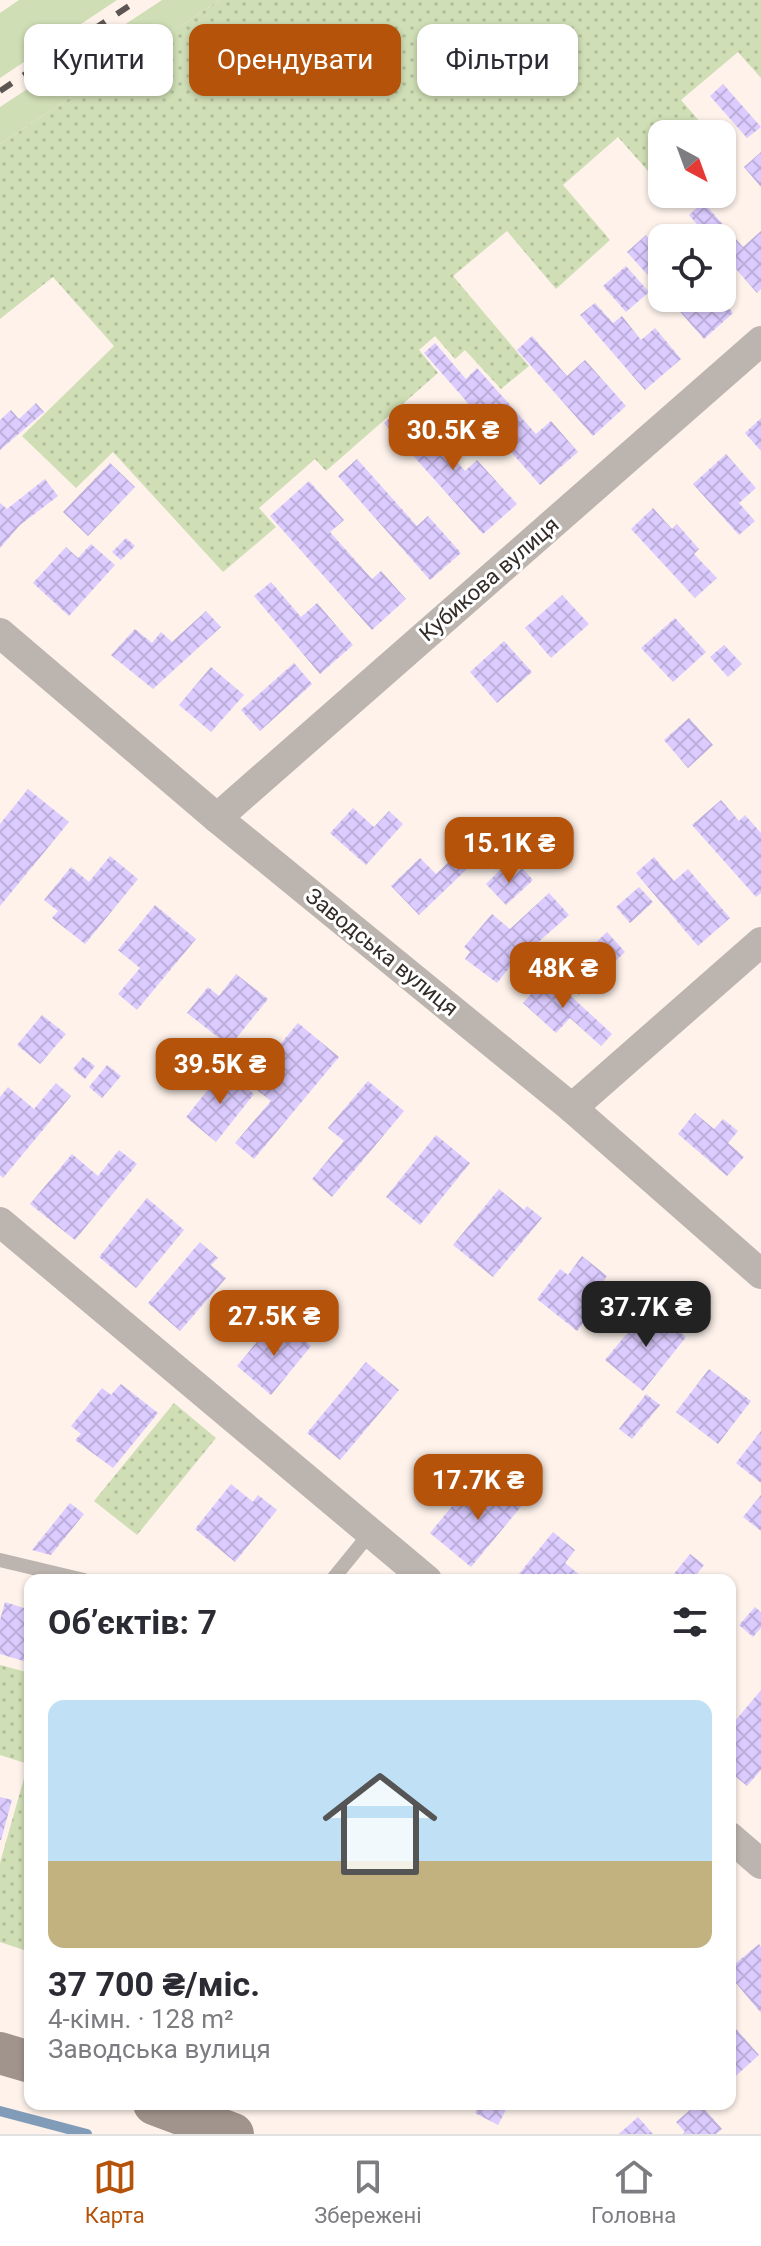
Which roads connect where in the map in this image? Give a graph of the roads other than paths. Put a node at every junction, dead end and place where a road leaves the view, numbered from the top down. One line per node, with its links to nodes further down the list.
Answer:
1 (761, 341): 3 (street, Кубикова вулиця)
2 (0, 633): 3 (street, Заводська вулиця)
3 (217, 818): 5 (street, Заводська вулиця)
4 (761, 942): 5 (street)
5 (572, 1108): 7 (street, Заводська вулиця)
6 (0, 1222): 8 (street)
7 (761, 1274)
8 (371, 1532): 11 (lane); 12 (street)
9 (0, 1560): 10 (lane)
10 (59, 1574)
11 (337, 1574)
12 (420, 1574)
13 (736, 1842): 14 (street)
14 (761, 1864)
15 (0, 2053): 16 (main road)
16 (24, 2060)
17 (170, 2110): 18 (main road)
18 (233, 2134)

